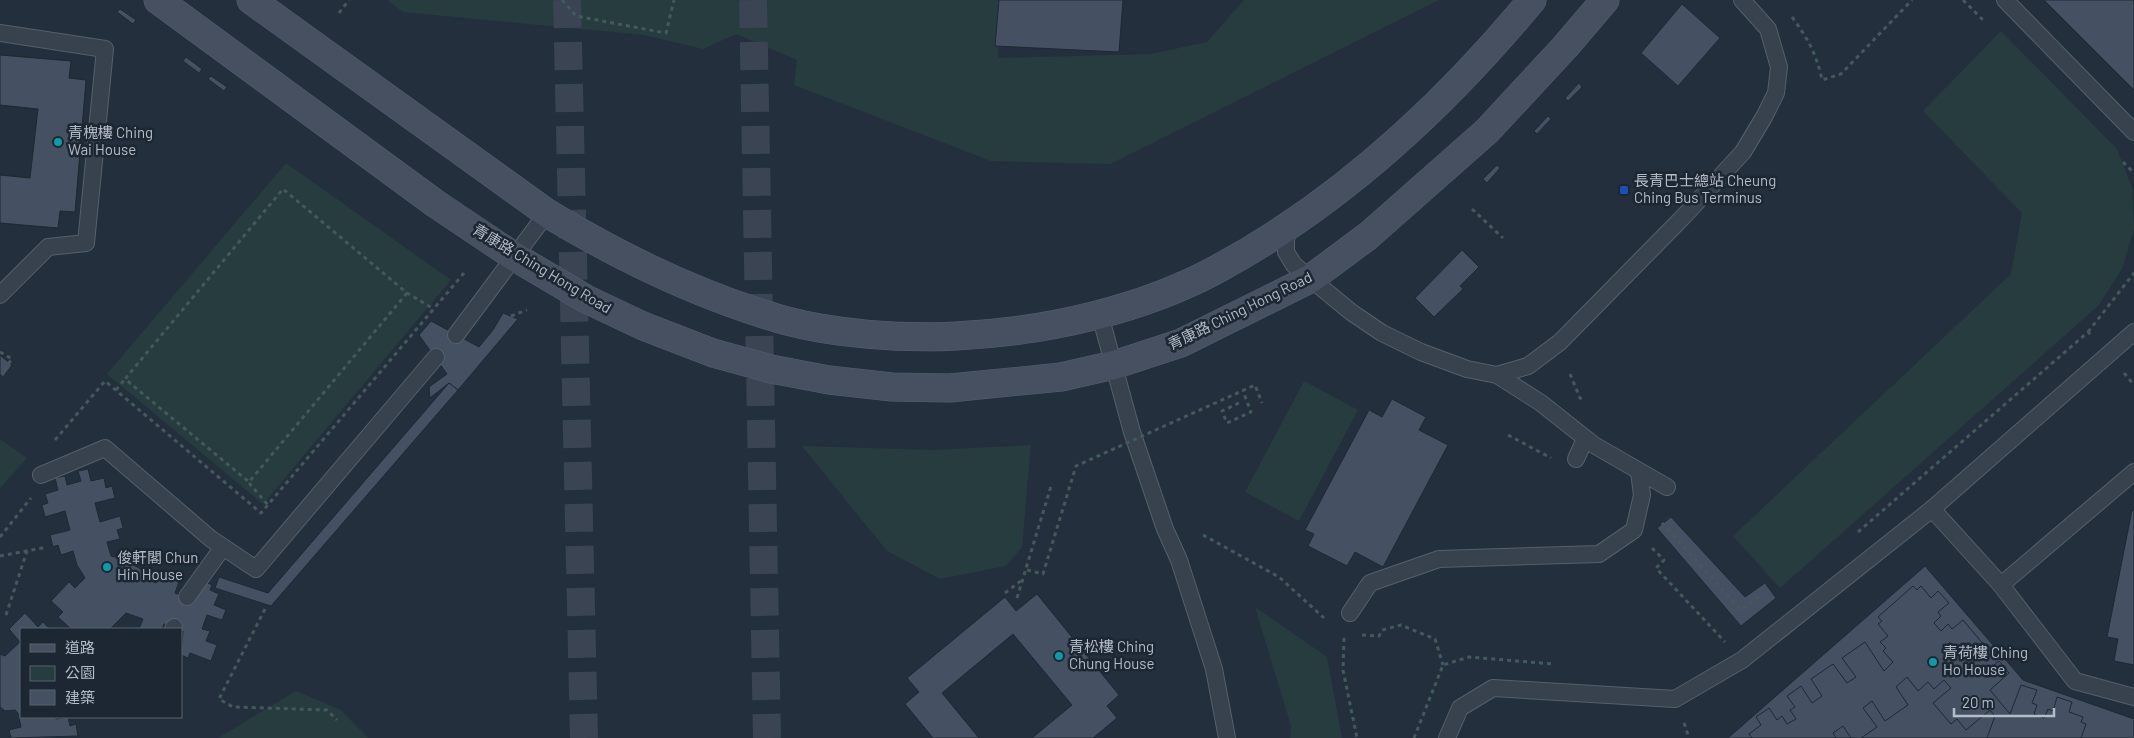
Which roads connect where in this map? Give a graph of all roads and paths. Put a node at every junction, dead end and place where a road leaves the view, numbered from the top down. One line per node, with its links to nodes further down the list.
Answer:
1 (158, 0): 23 (main road, 青康路 Ching Hong Road)
2 (251, 0): 20 (main road)
3 (349, 0): 12 (path)
4 (562, 0): 5 (path)
5 (674, 0)
6 (1532, 0): 21 (main road)
7 (1605, 0): 26 (main road, 青康路 Ching Hong Road)
8 (1742, 0): 40 (lane)
9 (1912, 0): 13 (path)
10 (1963, 0): 14 (path)
11 (2005, 0): 16 (lane)
12 (339, 13)
13 (1790, 14)
14 (1984, 22)
15 (0, 33): 28 (lane)
16 (2134, 132)
17 (2123, 162): 18 (path)
18 (2134, 173)
19 (1472, 209): 22 (path)
20 (547, 213): 23 (lane); 31 (main road)
21 (1291, 223): 26 (lane); 31 (main road)
22 (1503, 238)
23 (516, 257): 35 (lane); 38 (main road, 青康路 Ching Hong Road)
24 (464, 273): 29 (path)
25 (2134, 273): 33 (path)
26 (1310, 279): 38 (main road, 青康路 Ching Hong Road); 40 (lane)
27 (406, 293): 29 (path); 41 (path); 53 (path)
28 (0, 295)
29 (434, 309): 56 (path)
30 (527, 310): 32 (path)
31 (1100, 315): 38 (lane)
32 (511, 316)
33 (2088, 332)
34 (2134, 332): 57 (lane)
35 (456, 335)
36 (0, 352): 39 (path)
37 (436, 357): 63 (lane)
38 (1114, 366): 81 (lane)
39 (3, 372)
40 (1497, 374): 47 (lane)
41 (125, 379): 42 (path); 53 (path)
42 (116, 390): 52 (path); 56 (path)
43 (1243, 391): 44 (path); 45 (path, bridge); 66 (path, bridge)
44 (1239, 403)
45 (1262, 403)
46 (1508, 435): 48 (path)
47 (1585, 439): 49 (lane); 50 (lane)
48 (1538, 451)
49 (1576, 459)
50 (1638, 472): 55 (lane); 74 (lane)
51 (2134, 472): 68 (lane)
52 (41, 475): 60 (path); 63 (lane)
53 (249, 482): 56 (path)
54 (1052, 484): 66 (path)
55 (1667, 487)
56 (268, 505)
57 (1932, 509): 68 (lane); 77 (lane)
58 (1661, 522): 70 (path)
59 (1203, 535): 76 (path)
60 (0, 536)
61 (1645, 541): 77 (path)
62 (47, 547): 64 (path)
63 (222, 547): 71 (lane)
64 (28, 551): 65 (path); 75 (path)
65 (0, 556)
66 (1026, 570): 67 (path)
67 (1024, 579): 69 (path); 72 (path)
68 (2001, 585): 79 (lane)
69 (1005, 594)
70 (1761, 595)
71 (187, 597)
72 (1018, 598)
73 (265, 608): 80 (path)
74 (1350, 613): 76 (path)
75 (6, 615)
76 (1344, 634): 78 (path); 82 (path)
77 (1742, 660): 83 (lane)
78 (1443, 665)
79 (2134, 697)
80 (337, 720)
81 (1227, 738)
82 (1357, 738)
83 (1447, 738)

